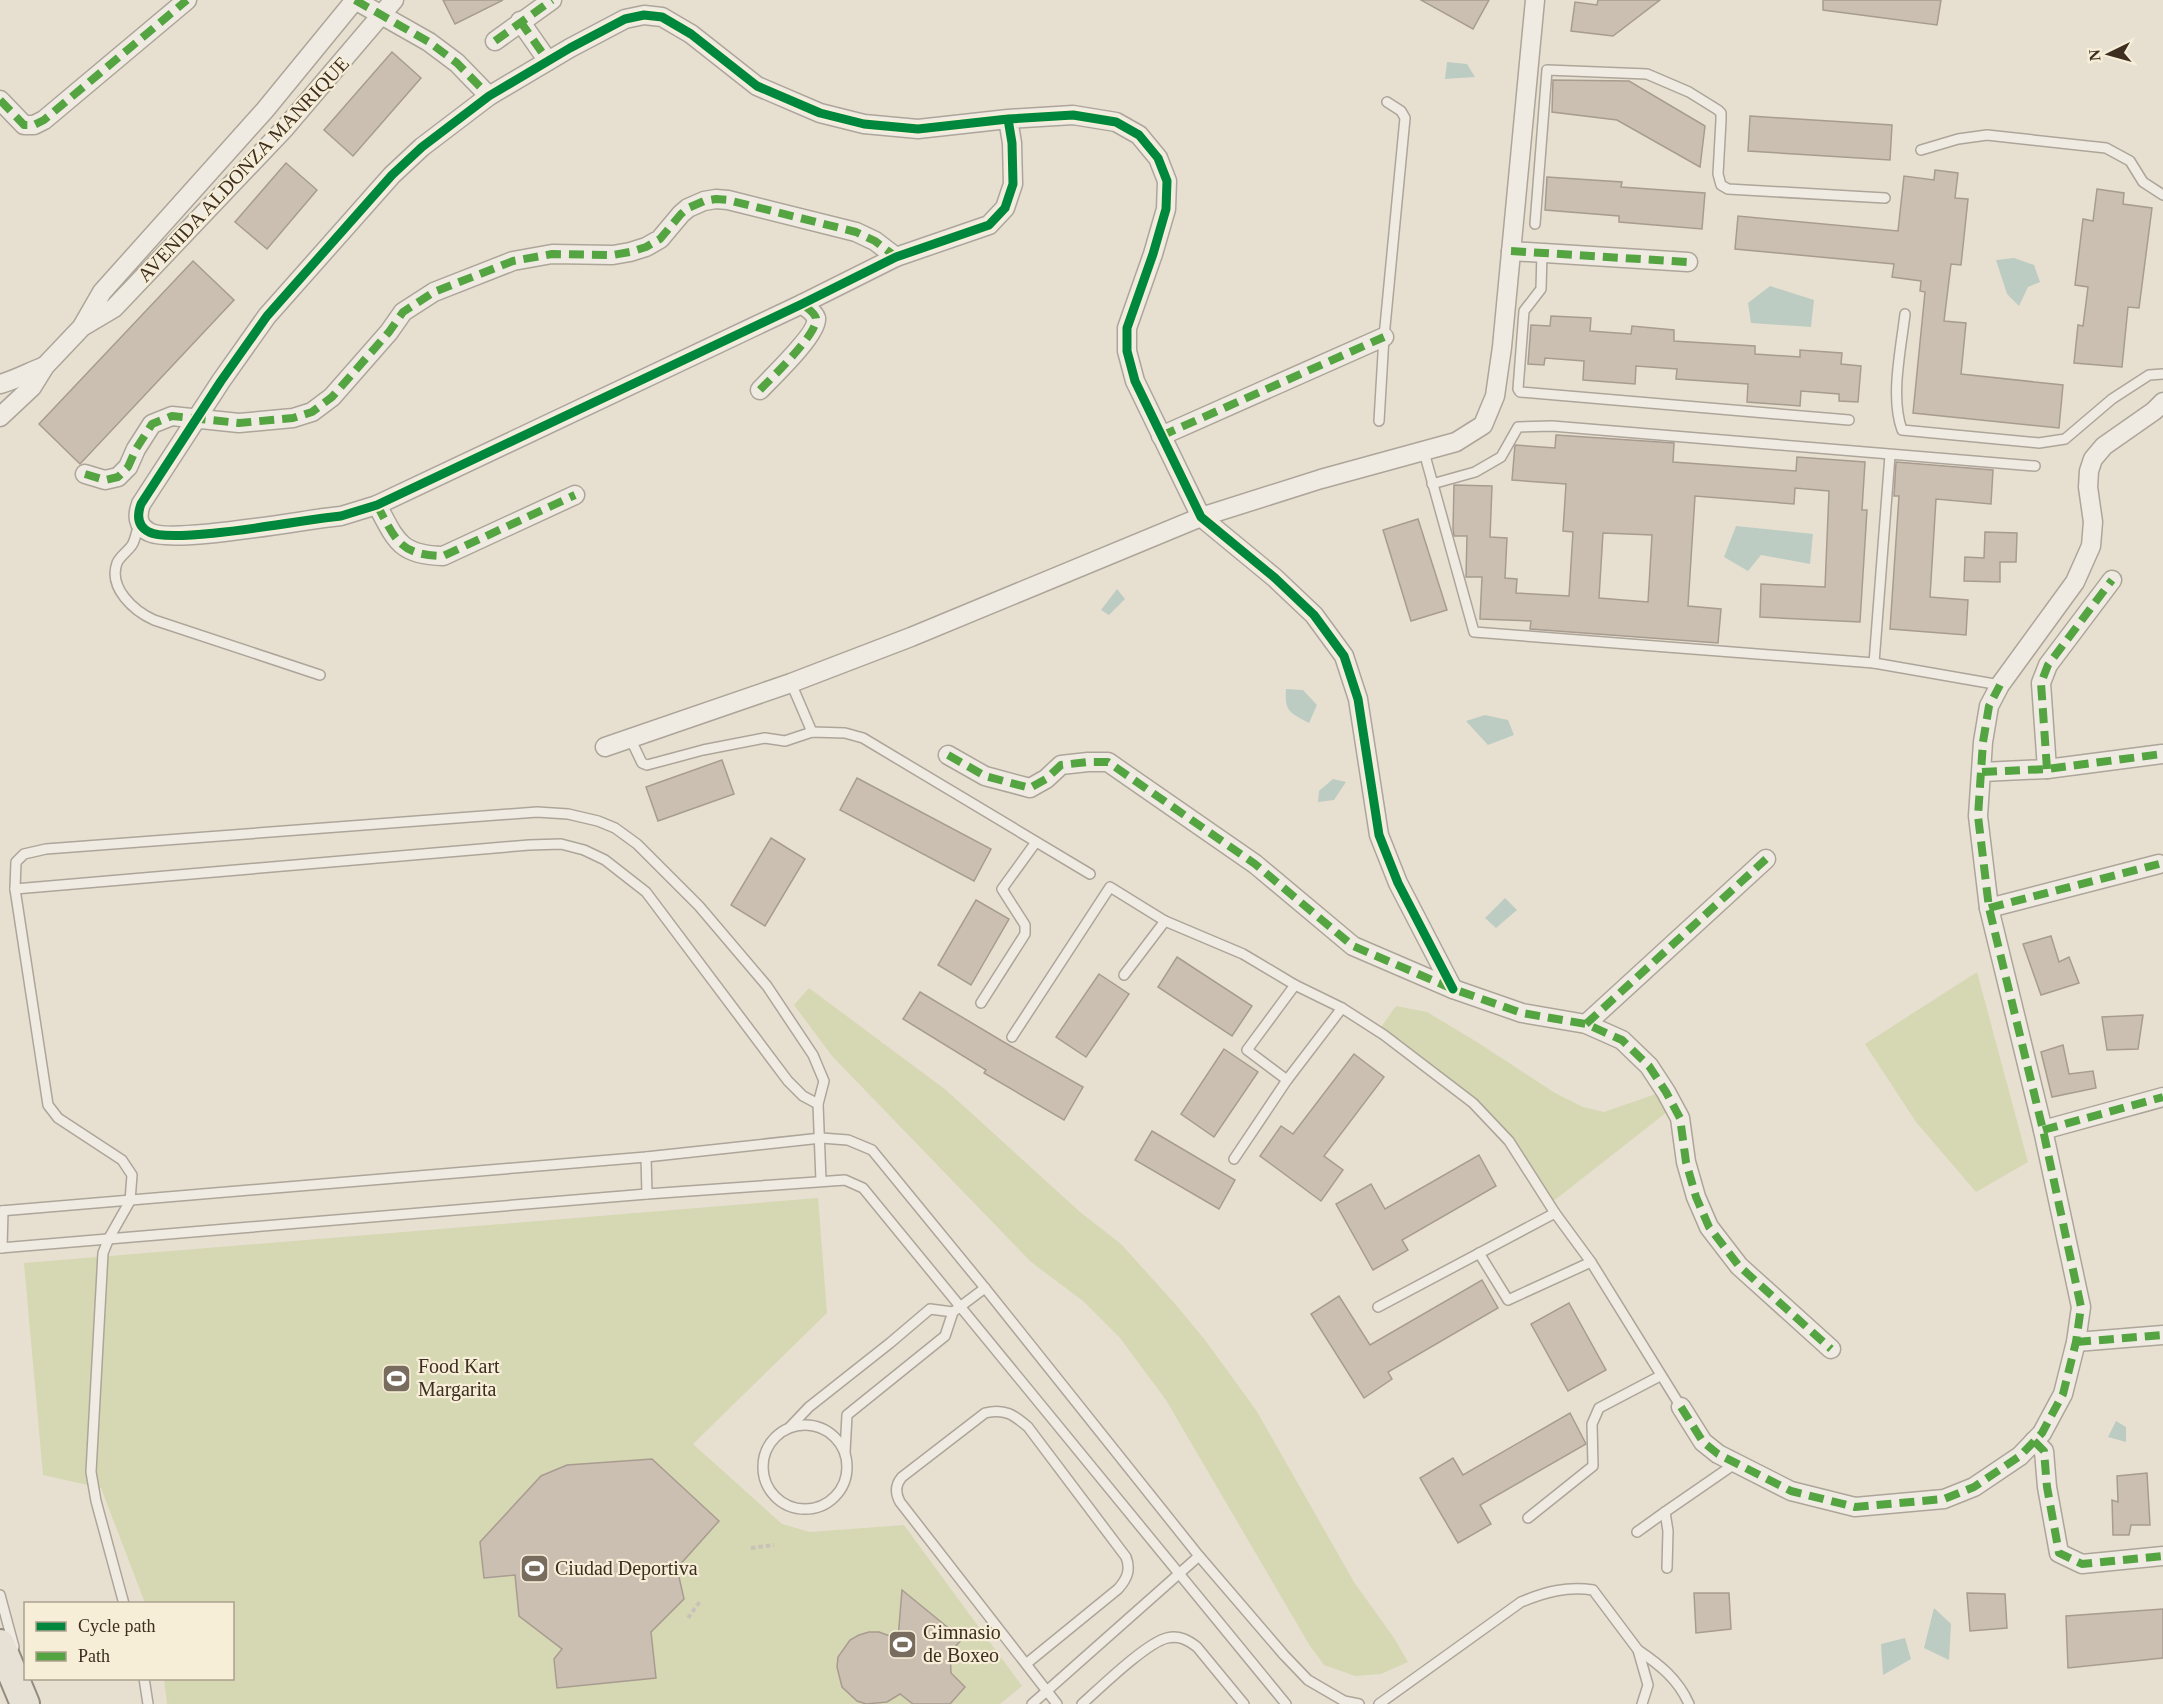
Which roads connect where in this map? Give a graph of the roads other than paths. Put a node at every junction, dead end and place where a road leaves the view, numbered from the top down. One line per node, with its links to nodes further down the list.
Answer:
1 (187, 0): 11 (street)
2 (355, 0): 6 (street); 26 (street, AVENIDA ALDONZA MANRIQUE)
3 (394, 0): 6 (street, AVENIDA ALDONZA MANRIQUE)
4 (552, 0): 7 (street)
5 (1535, 0): 14 (street)
6 (383, 15): 10 (street); 26 (street, AVENIDA ALDONZA MANRIQUE)
7 (520, 21): 8 (street); 9 (street)
8 (495, 41)
9 (548, 61): 10 (street); 13 (street)
10 (489, 96): 34 (street)
11 (0, 100)
12 (1387, 102): 27 (lane)
13 (1008, 119): 22 (street); 37 (street)
14 (1521, 145): 15 (lane); 20 (street)
15 (1542, 146): 18 (lane); 19 (lane)
16 (1921, 150): 17 (lane)
17 (2163, 195)
18 (1885, 198)
19 (1535, 224)
20 (1511, 251): 21 (street); 38 (street)
21 (1542, 253): 23 (street); 35 (lane)
22 (896, 257): 24 (street); 34 (street)
23 (1688, 262)
24 (802, 304): 31 (street); 44 (street)
25 (1905, 314): 29 (lane)
26 (82, 327): 28 (street, AVENIDA ALDONZA MANRIQUE)
27 (1384, 338): 36 (lane); 37 (street)
28 (45, 366): 30 (street, AVENIDA ALDONZA MANRIQUE); 33 (street, AVENIDA ALDONZA MANRIQUE)
29 (2163, 374)
30 (0, 384)
31 (760, 390)
32 (2163, 402): 51 (street)
33 (0, 417)
34 (197, 419): 41 (street); 46 (street)
35 (1850, 420)
36 (1379, 421)
37 (1161, 436): 45 (street)
38 (1424, 452): 42 (lane); 45 (street)
39 (1890, 455): 40 (lane); 42 (lane); 48 (lane)
40 (2035, 466)
41 (85, 474)
42 (1432, 484): 48 (lane)
43 (575, 495): 44 (street)
44 (377, 505): 46 (street)
45 (1201, 517): 50 (street); 68 (street)
46 (140, 523): 49 (lane)
47 (2112, 580): 57 (street)
48 (1874, 663): 51 (lane)
49 (320, 675)
50 (791, 683): 52 (lane); 53 (street)
51 (2000, 685): 58 (street)
52 (812, 732): 53 (lane); 59 (lane)
53 (630, 738): 54 (street)
54 (605, 747)
55 (2162, 754): 57 (street)
56 (948, 755): 68 (street)
57 (2048, 769): 58 (street)
58 (1982, 772): 64 (street)
59 (1036, 843): 62 (lane); 69 (lane)
60 (1766, 858): 71 (street)
61 (2159, 864): 64 (street)
62 (1090, 874)
63 (15, 889): 75 (lane); 75 (lane); 82 (lane)
64 (1989, 908): 76 (street)
65 (1165, 921): 66 (lane); 67 (lane); 72 (lane)
66 (1124, 975)
67 (1295, 985): 70 (lane); 73 (lane)
68 (1453, 989): 71 (street)
69 (981, 1003)
70 (1342, 1008): 73 (lane); 84 (lane)
71 (1586, 1024): 94 (street)
72 (1012, 1037)
73 (1287, 1080): 79 (lane)
74 (2163, 1097): 76 (street)
75 (818, 1104): 77 (lane)
76 (2043, 1130): 93 (street)
77 (821, 1138): 78 (lane); 80 (lane); 89 (lane)
78 (646, 1157): 81 (lane); 82 (lane)
79 (1234, 1159)
80 (821, 1181): 81 (lane); 91 (lane)
81 (647, 1194): 85 (lane)
82 (130, 1201): 83 (lane); 85 (lane)
83 (1, 1211): 86 (lane)
84 (1555, 1213): 87 (lane); 88 (lane)
85 (109, 1238): 86 (lane); 109 (lane)
86 (1, 1248)
87 (1479, 1253): 88 (lane); 90 (lane)
88 (1591, 1262): 95 (lane)
89 (985, 1288): 91 (lane); 104 (lane)
90 (1378, 1307)
91 (956, 1309): 97 (lane); 99 (lane); 107 (lane)
92 (2163, 1335): 93 (street)
93 (2076, 1342): 98 (street)
94 (1831, 1349)
95 (1660, 1376): 96 (lane); 102 (lane)
96 (1681, 1407): 100 (street)
97 (790, 1427): 99 (lane); 99 (lane)
98 (2034, 1441): 100 (street); 105 (street)
99 (845, 1452)
100 (1736, 1463): 101 (lane)
101 (1665, 1512): 103 (lane); 106 (lane)
102 (1528, 1518)
103 (1637, 1532)
104 (1199, 1556): 107 (lane); 123 (lane)
105 (2163, 1556)
106 (1667, 1568)
107 (1178, 1574): 114 (lane); 122 (lane)
108 (0, 1595): 116 (lane)
109 (123, 1602)
110 (0, 1644): 115 (main road)
111 (1638, 1650): 124 (lane); 125 (lane); 126 (lane)
112 (1026, 1664): 112 (lane); 114 (lane)
113 (144, 1680): 117 (lane)
114 (1047, 1692): 118 (lane); 119 (lane)
115 (25, 1704)
116 (30, 1704)
117 (148, 1704)
118 (1032, 1704)
119 (1057, 1704)
120 (1082, 1704): 121 (lane)
121 (1244, 1704)
122 (1286, 1704)
123 (1359, 1704)
124 (1377, 1704)
125 (1642, 1704)
126 (1689, 1704)

